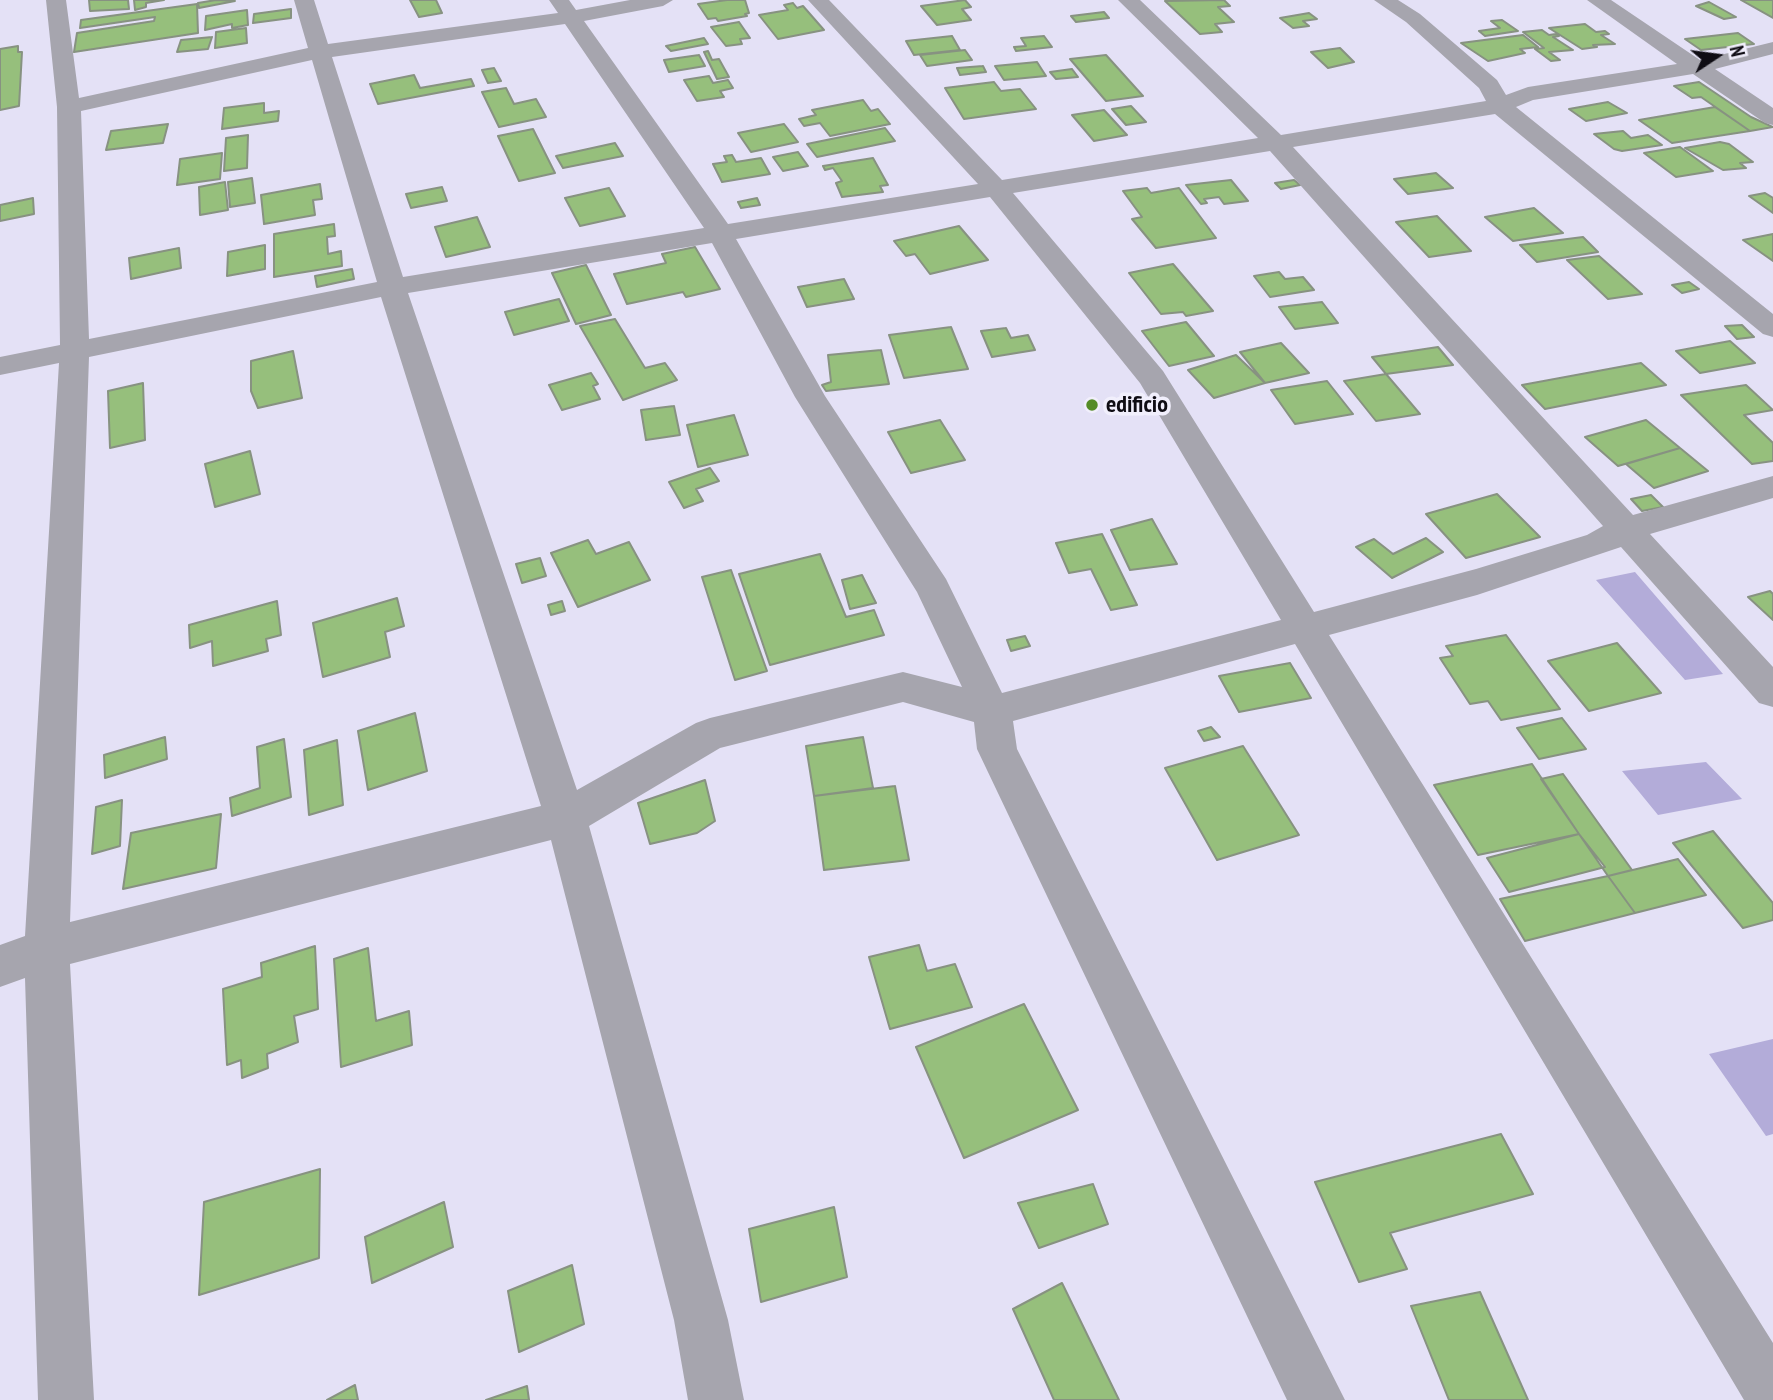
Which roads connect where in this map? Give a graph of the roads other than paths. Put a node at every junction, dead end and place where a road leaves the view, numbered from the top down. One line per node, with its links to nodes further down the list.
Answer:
1 (56, 0): 13 (street)
2 (304, 0): 10 (street)
3 (663, 0): 8 (street)
4 (818, 0): 16 (street)
5 (1128, 0): 15 (street)
6 (1384, 0): 12 (street)
7 (1597, 0): 11 (street)
8 (566, 8): 10 (street); 17 (street)
9 (1773, 48): 11 (street)
10 (320, 52): 13 (street); 18 (street)
11 (1697, 67): 12 (street); 14 (street)
12 (1500, 106): 15 (street); 19 (street)
13 (69, 107): 20 (street)
14 (1773, 118)
15 (1276, 143): 16 (street); 23 (street)
16 (995, 187): 17 (street); 24 (street)
17 (719, 231): 18 (street); 26 (street)
18 (392, 287): 20 (street); 27 (street)
19 (1773, 328)
20 (75, 349): 21 (street); 28 (street)
21 (0, 366)
22 (1773, 487): 23 (street)
23 (1625, 529): 24 (street); 25 (street)
24 (1306, 627): 26 (street); 30 (street)
25 (1773, 692)
26 (992, 711): 27 (street); 33 (street)
27 (566, 818): 28 (street); 32 (street)
28 (47, 949): 29 (street); 31 (street)
29 (0, 966)
30 (1773, 1395)
31 (66, 1400)
32 (716, 1400)
33 (1317, 1400)

